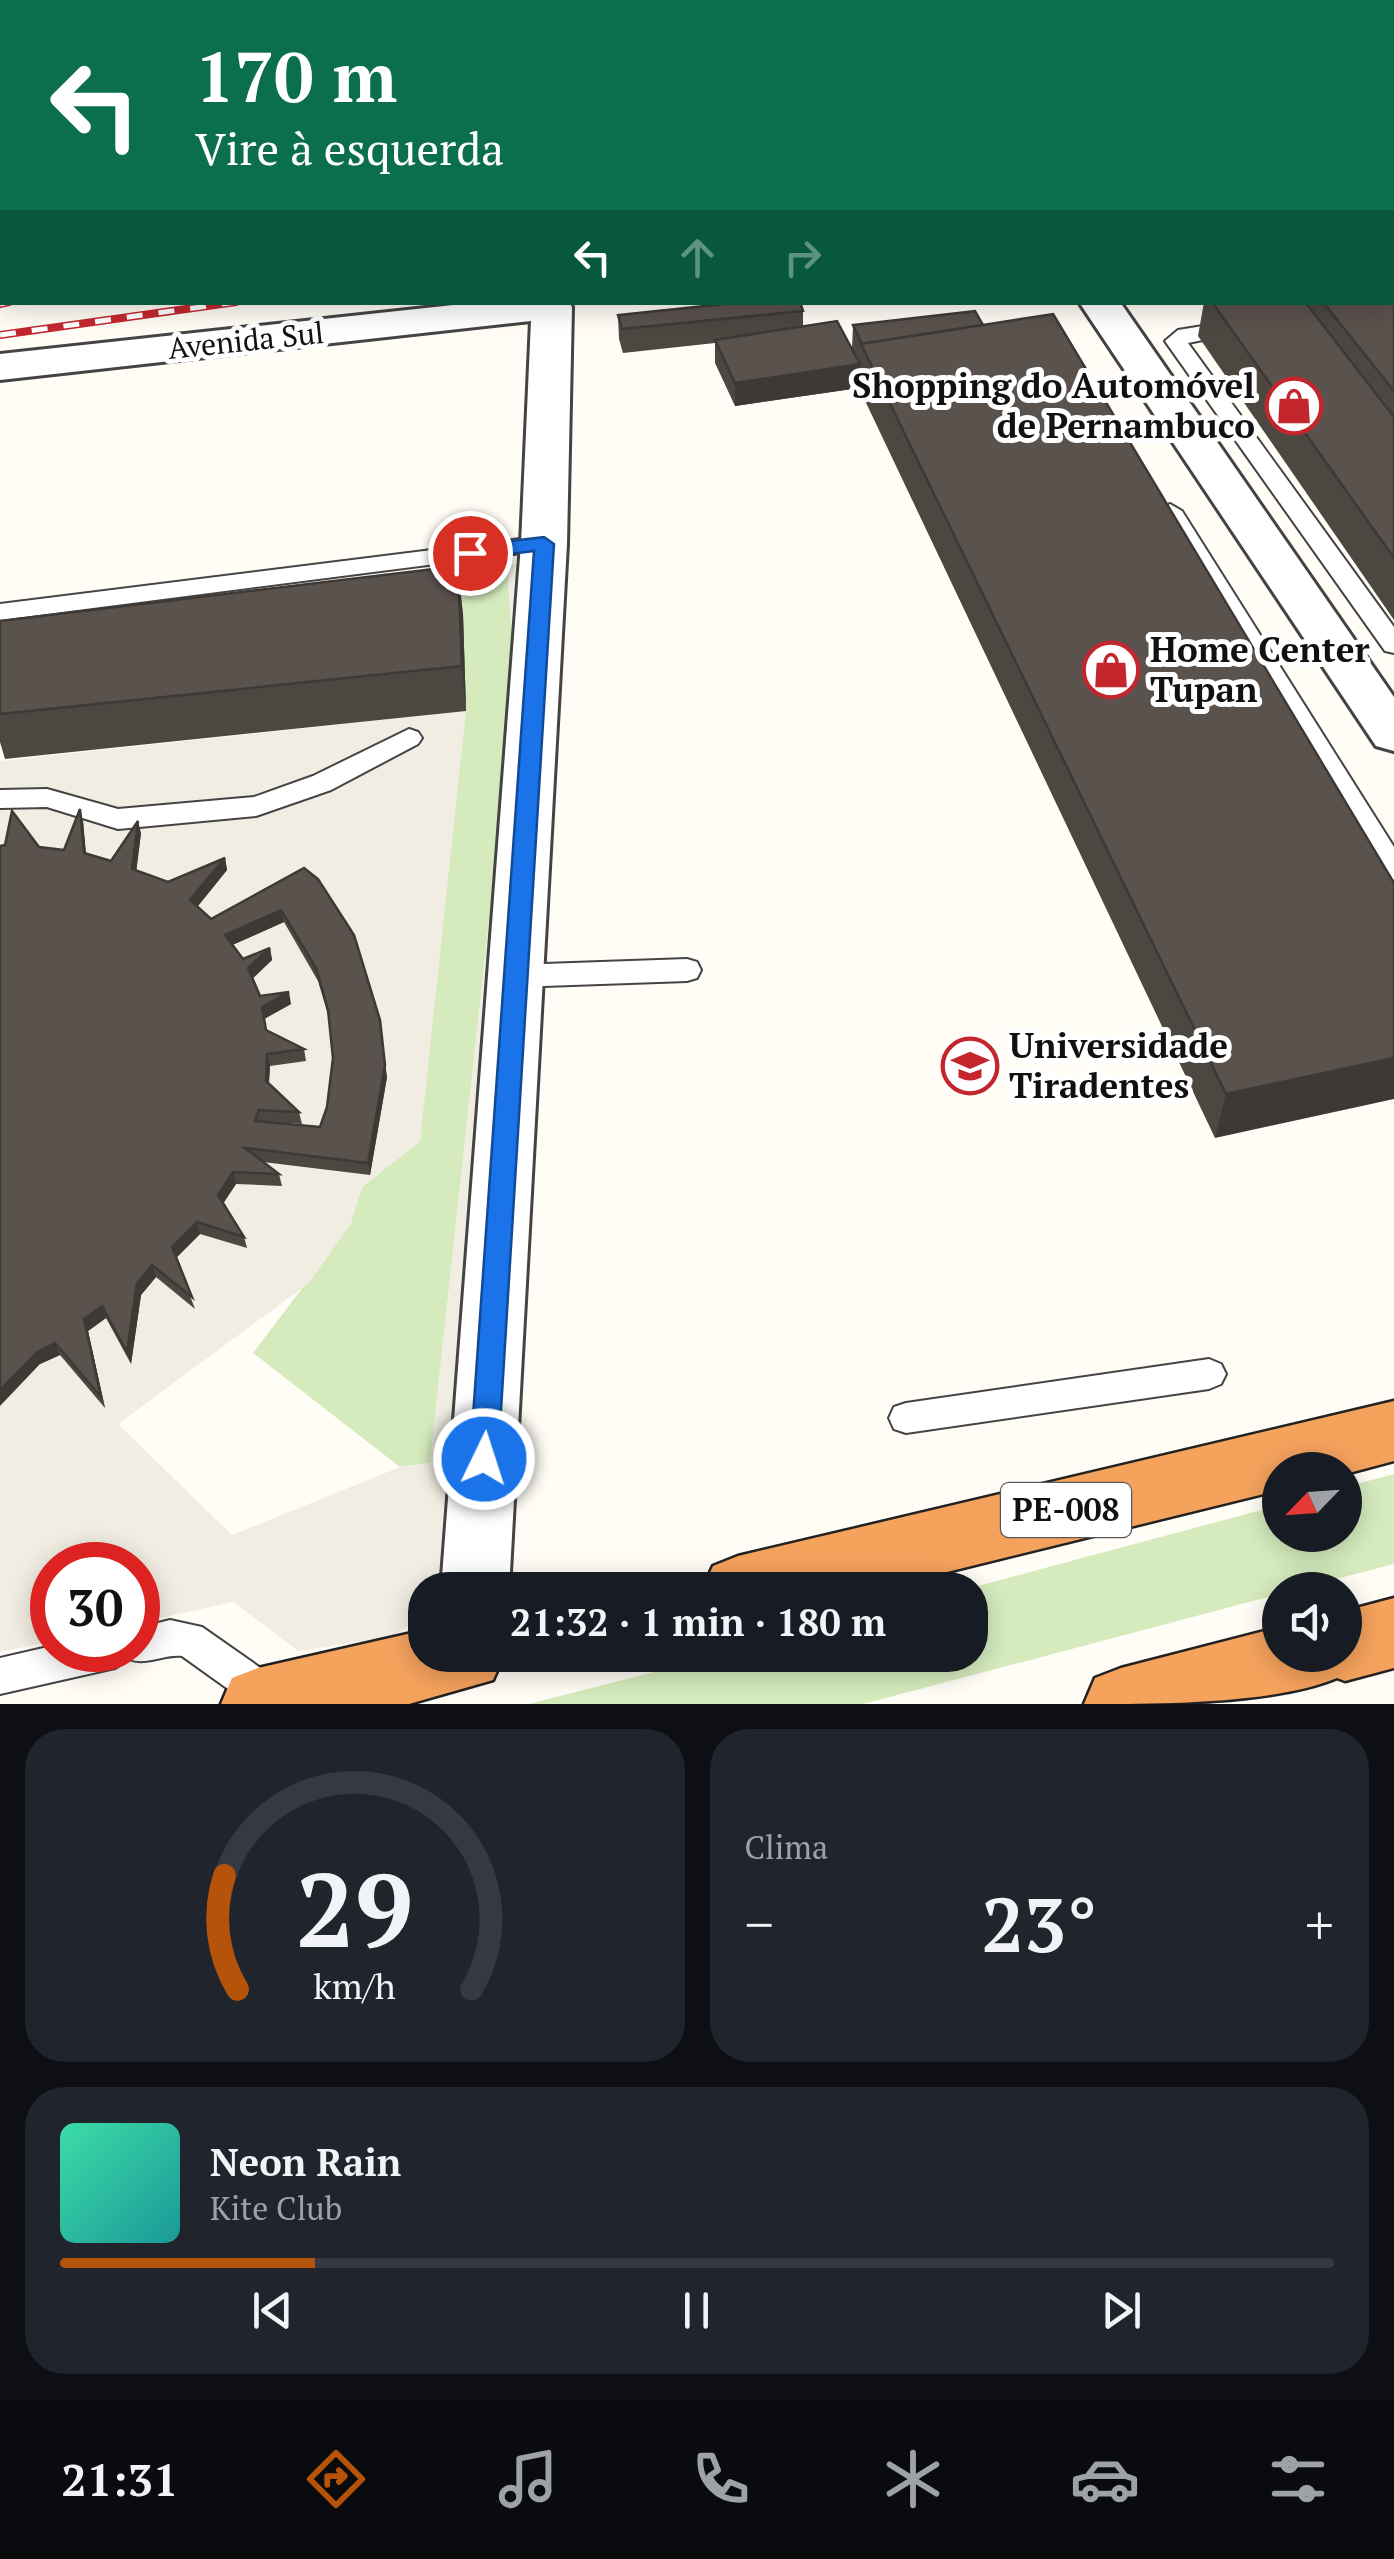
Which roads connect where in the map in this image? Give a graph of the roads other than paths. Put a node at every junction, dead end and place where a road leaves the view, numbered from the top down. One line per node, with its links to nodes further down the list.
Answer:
1 (1101, 305): 8 (street)
2 (1258, 323): 7 (lane)
3 (0, 368): 5 (street, Avenida Sul)
4 (1152, 483): 11 (lane)
5 (544, 544): 6 (lane); 13 (street)
6 (0, 612)
7 (1394, 645)
8 (1394, 734)
9 (409, 738): 10 (lane)
10 (0, 799)
11 (1394, 870)
12 (687, 970): 13 (lane)
13 (515, 976): 17 (street)
14 (1209, 1374): 15 (lane)
15 (906, 1418)
16 (1394, 1431): 18 (highway, PE-008)
17 (476, 1572)
18 (812, 1572)
19 (1394, 1633): 21 (highway)
20 (160, 1640): 26 (lane)
21 (1362, 1641)
22 (1262, 1667): 27 (highway)
23 (30, 1669): 25 (lane)
24 (408, 1669): 26 (highway)
25 (0, 1676)
26 (266, 1702)
27 (1121, 1704)

